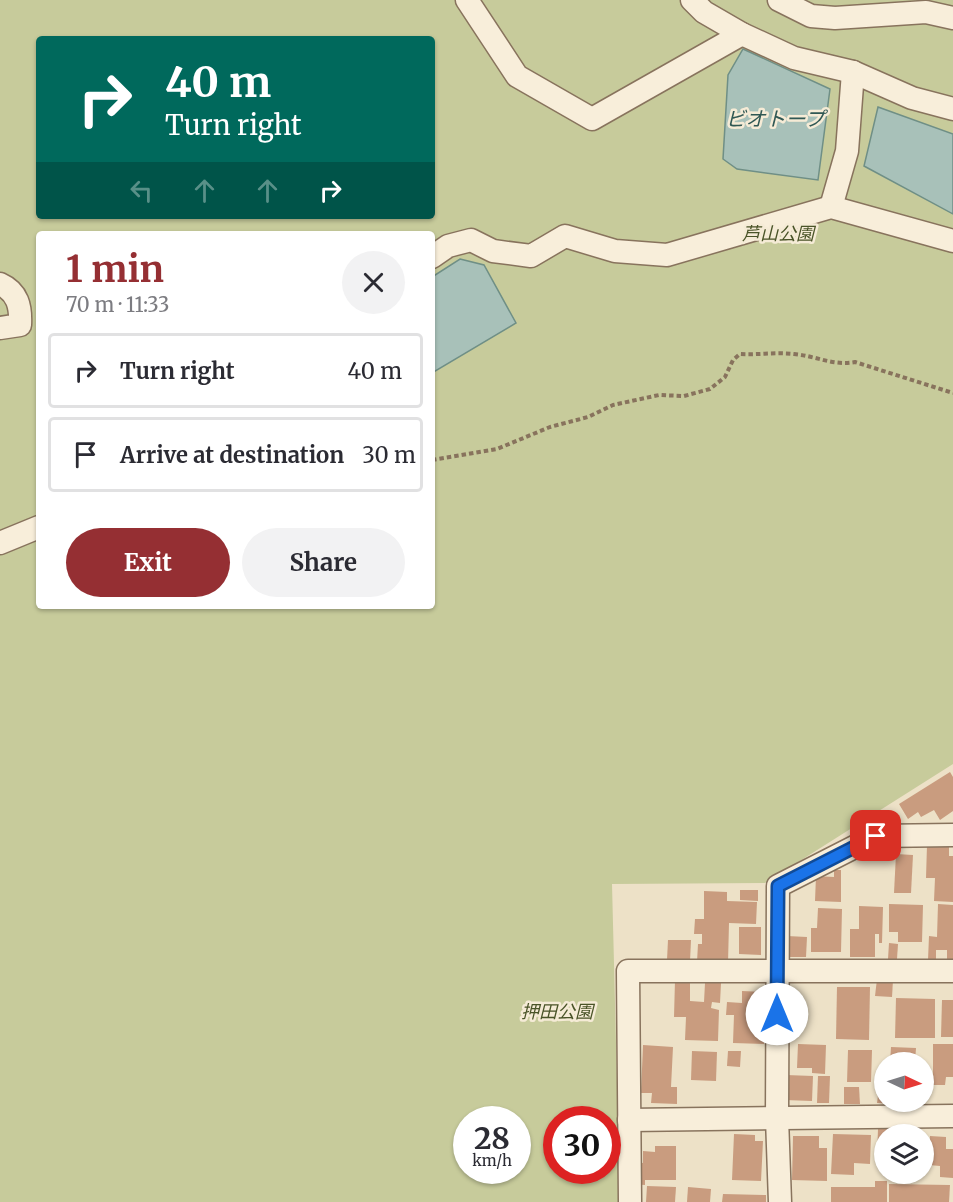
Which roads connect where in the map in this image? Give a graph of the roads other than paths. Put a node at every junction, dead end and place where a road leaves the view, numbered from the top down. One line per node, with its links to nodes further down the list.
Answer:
1 (467, 0): 5 (street)
2 (692, 0): 5 (street)
3 (779, 0): 4 (street)
4 (953, 18)
5 (742, 34): 6 (street)
6 (853, 72): 7 (street); 8 (street)
7 (953, 109)
8 (831, 207): 9 (street); 10 (street)
9 (953, 241)
10 (435, 255)
11 (0, 284): 12 (street)
12 (0, 328)
13 (36, 528): 14 (street)
14 (0, 543)
15 (953, 835): 17 (street)
16 (953, 971): 17 (street)
17 (777, 972): 19 (street); 20 (street)
18 (953, 1116): 19 (street)
19 (777, 1118): 20 (street); 22 (street)
20 (629, 1120): 21 (street)
21 (630, 1202)
22 (780, 1202)

